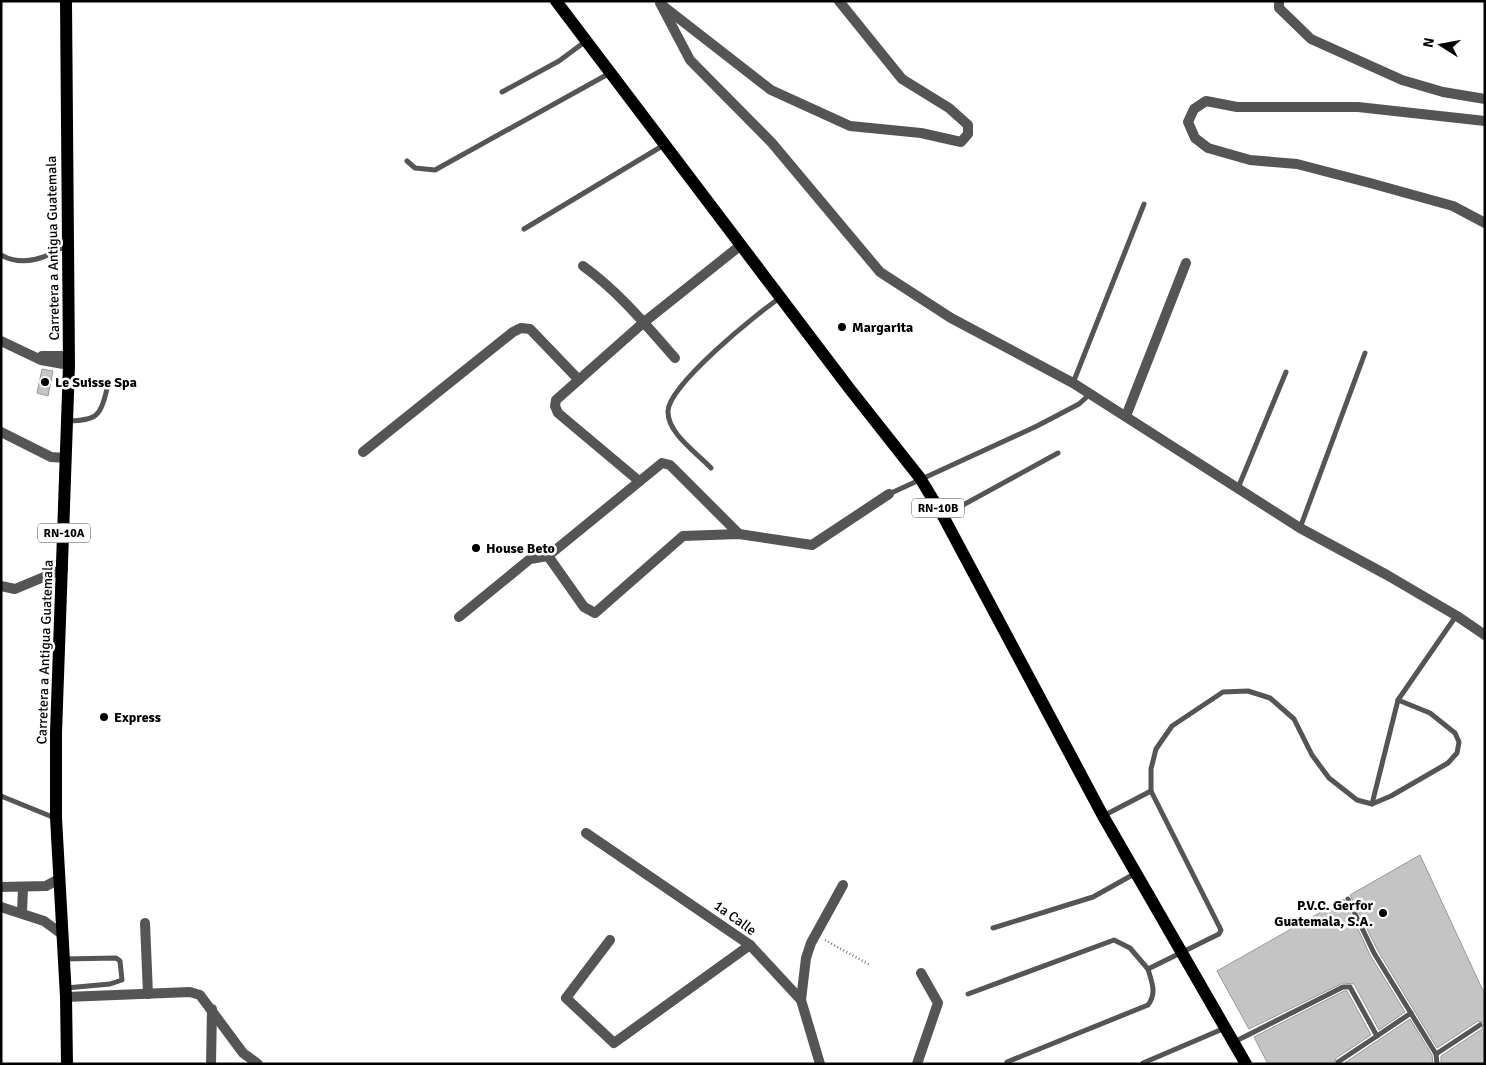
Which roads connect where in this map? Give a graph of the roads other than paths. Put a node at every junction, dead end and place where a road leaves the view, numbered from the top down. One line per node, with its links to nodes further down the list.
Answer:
1 (66, 1): 16 (main road, Carretera a Antigua Guatemala / RN-10A)
2 (556, 1): 6 (main road, RN-10B)
3 (839, 1): 5 (street)
4 (1279, 1): 9 (street)
5 (657, 2): 29 (street)
6 (586, 41): 7 (main road, RN-10B); 8 (lane)
7 (611, 73): 11 (main road, RN-10B); 12 (lane)
8 (502, 92)
9 (1485, 99)
10 (1485, 122): 14 (street)
11 (665, 145): 15 (lane); 17 (main road, RN-10B)
12 (407, 161)
13 (1144, 204): 29 (lane)
14 (1485, 223)
15 (524, 229)
16 (68, 244): 18 (lane); 26 (main road, Carretera a Antigua Guatemala / RN-10A)
17 (741, 246): 21 (main road, RN-10B); 22 (street)
18 (1, 255)
19 (1186, 263): 32 (street)
20 (583, 266): 22 (street)
21 (780, 298): 38 (lane); 39 (main road, RN-10B)
22 (643, 323): 25 (street); 28 (street)
23 (1, 341): 26 (street)
24 (1365, 353): 44 (lane)
25 (675, 358)
26 (69, 361): 33 (main road, Carretera a Antigua Guatemala / RN-10A)
27 (1286, 372): 41 (lane)
28 (579, 380): 35 (street); 40 (street)
29 (1073, 383): 31 (street)
30 (108, 389): 33 (lane)
31 (1090, 393): 32 (street); 39 (lane)
32 (1126, 416): 41 (street)
33 (68, 421): 37 (main road, Carretera a Antigua Guatemala / RN-10A)
34 (1, 432): 37 (street)
35 (363, 452)
36 (1058, 452): 43 (lane)
37 (66, 458): 47 (main road, Carretera a Antigua Guatemala / RN-10A)
38 (711, 468)
39 (920, 478): 42 (lane); 43 (main road, RN-10B)
40 (639, 481): 45 (street); 46 (street)
41 (1238, 488): 44 (street)
42 (889, 494): 45 (street)
43 (943, 516): 56 (main road, RN-10B)
44 (1300, 528): 49 (street)
45 (738, 534): 46 (street)
46 (548, 556): 50 (street)
47 (63, 569): 48 (street); 57 (main road, Carretera a Antigua Guatemala / RN-10A)
48 (1, 586)
49 (1457, 616): 51 (street); 52 (lane)
50 (459, 617)
51 (1484, 633)
52 (1398, 700): 55 (lane); 55 (lane)
53 (1152, 791): 55 (lane); 56 (lane); 72 (lane)
54 (1, 796): 57 (lane)
55 (1372, 804)
56 (1103, 816): 59 (main road, RN-10B)
57 (56, 818): 60 (main road, Carretera a Antigua Guatemala / RN-10A)
58 (586, 833): 71 (street, 1a Calle)
59 (1136, 873): 68 (lane); 72 (main road, RN-10B)
60 (59, 879): 63 (street); 69 (main road, Carretera a Antigua Guatemala / RN-10A)
61 (843, 885): 79 (street)
62 (1, 887): 63 (street)
63 (23, 887): 66 (street)
64 (1348, 899): 81 (lane)
65 (1, 907): 66 (street)
66 (22, 914): 69 (street)
67 (145, 923): 77 (street)
68 (993, 928)
69 (63, 935): 73 (main road, Carretera a Antigua Guatemala / RN-10A)
70 (610, 940): 71 (street)
71 (750, 945): 79 (street, 1a Calle)
72 (1181, 951): 74 (lane); 83 (main road, RN-10B)
73 (64, 959): 76 (main road, Carretera a Antigua Guatemala / RN-10A); 76 (lane)
74 (1148, 969): 78 (lane); 88 (lane)
75 (921, 973): 87 (street)
76 (66, 993): 77 (street); 91 (main road, Carretera a Antigua Guatemala / RN-10A)
77 (148, 994): 80 (street)
78 (968, 994)
79 (802, 1000): 94 (street, 1a Calle)
80 (212, 1009): 92 (street); 93 (street)
81 (1411, 1013): 84 (lane); 86 (lane)
82 (1480, 1025): 86 (lane)
83 (1225, 1028): 85 (main road, RN-10B); 90 (lane)
84 (1377, 1036): 85 (lane); 89 (lane)
85 (1233, 1042): 95 (main road, RN-10B)
86 (1436, 1054): 96 (lane)
87 (921, 1061)
88 (1007, 1062)
89 (1338, 1062)
90 (1143, 1063)
91 (67, 1064)
92 (211, 1064)
93 (258, 1064)
94 (820, 1064)
95 (1246, 1064)
96 (1437, 1064)

